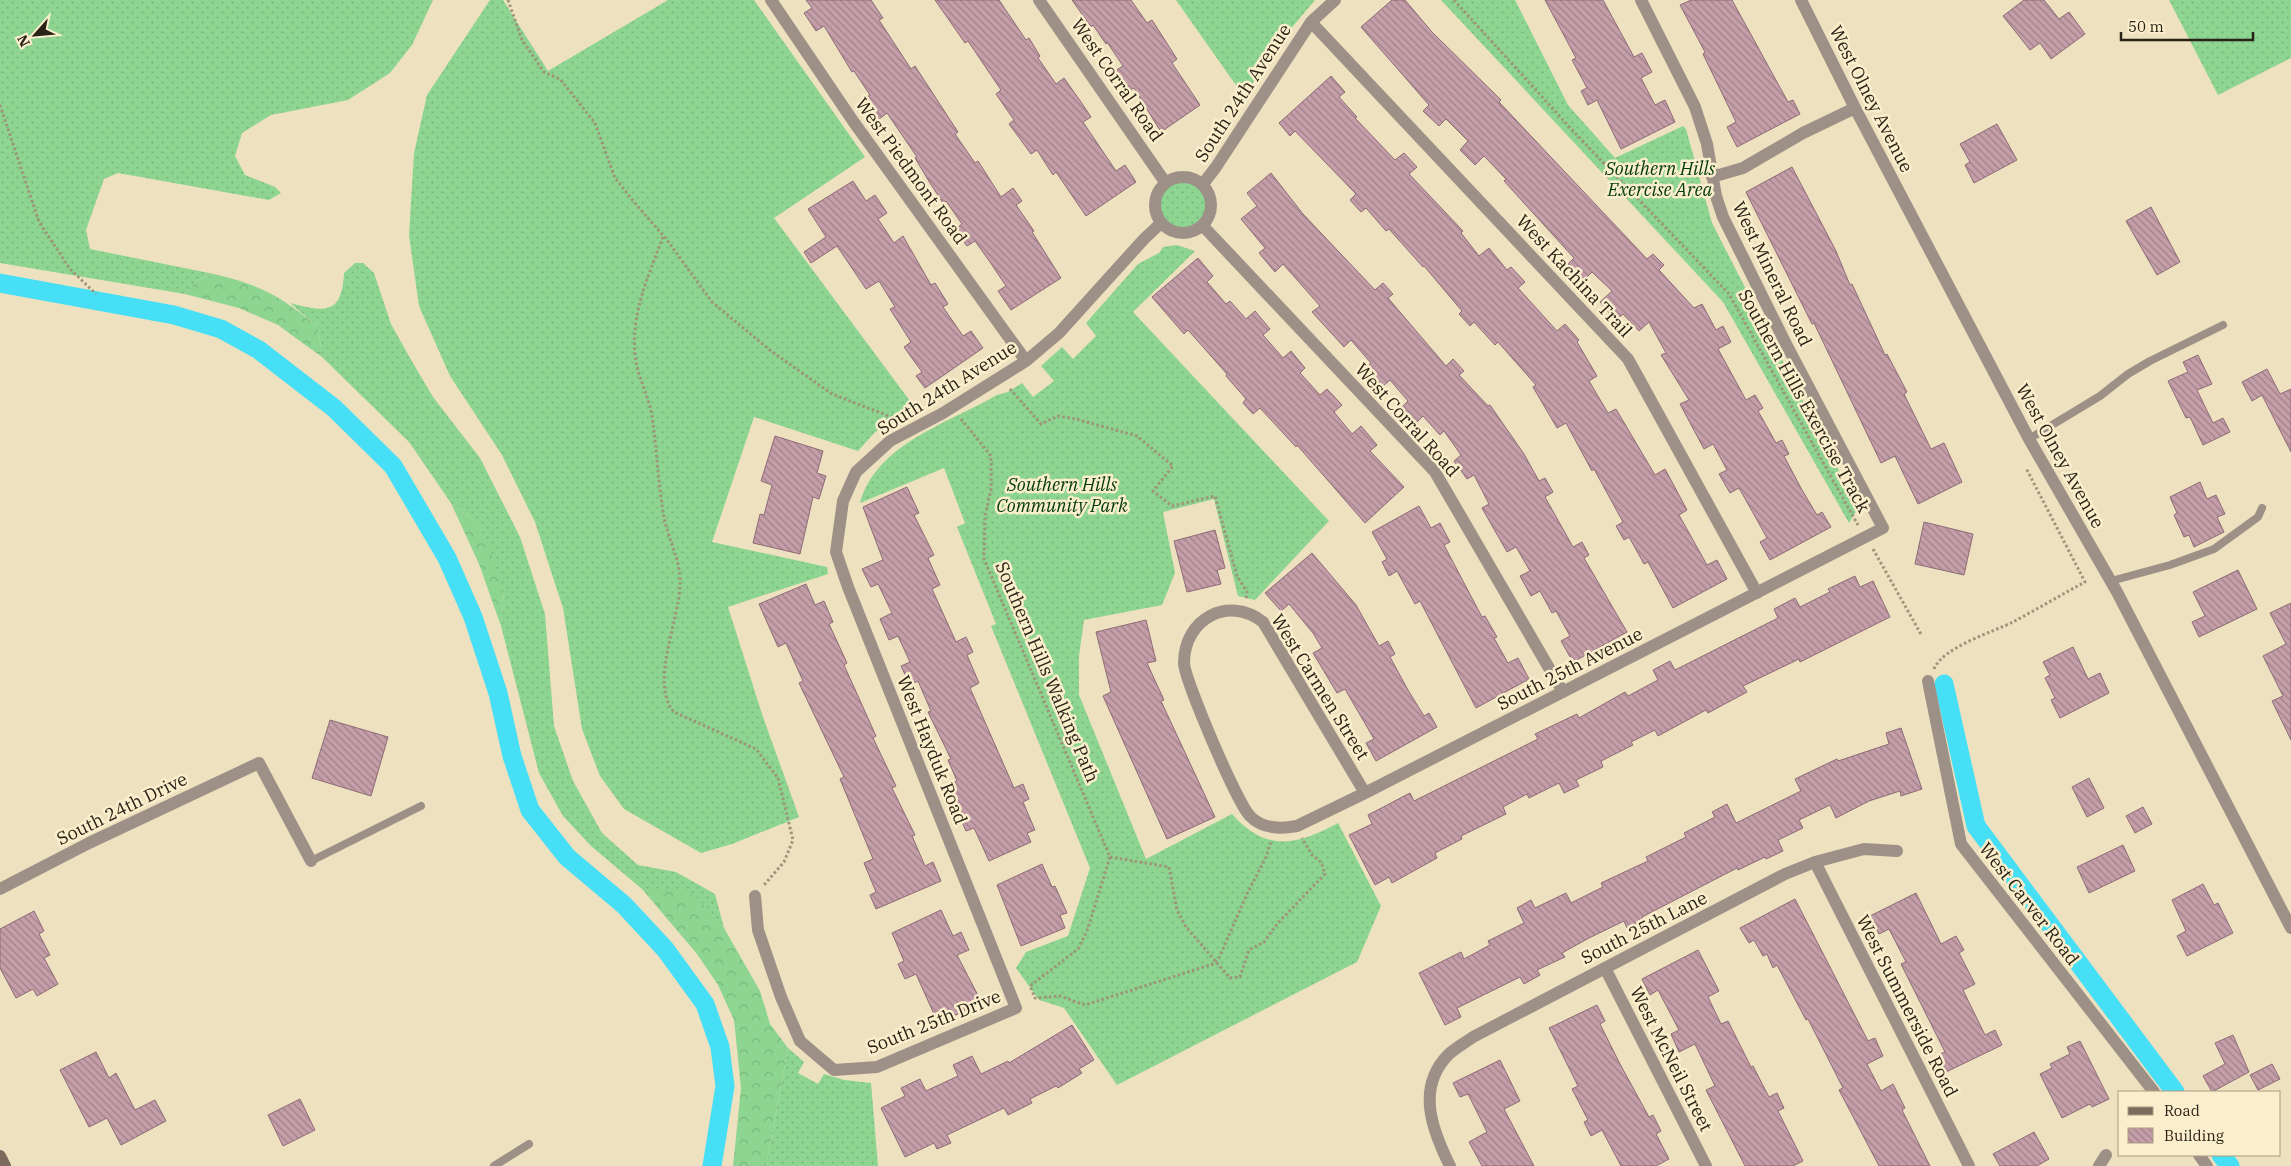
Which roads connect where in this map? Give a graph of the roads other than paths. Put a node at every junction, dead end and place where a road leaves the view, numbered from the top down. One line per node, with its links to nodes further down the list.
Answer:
1 (771, 0): 14 (street, West Piedmont Road)
2 (1038, 0): 9 (street, West Corral Road)
3 (1335, 0): 6 (street, South 24th Avenue)
4 (1640, 0): 8 (street, West Mineral Road)
5 (1801, 0): 7 (street, West Olney Avenue)
6 (1311, 22): 10 (street, South 24th Avenue); 20 (street, West Kachina Trail)
7 (1855, 108): 8 (street); 15 (street, West Olney Avenue)
8 (1712, 177): 18 (street, West Mineral Road)
9 (1165, 182): 10 (street, South 24th Avenue); 11 (street)
10 (1203, 184): 12 (street, South 24th Avenue)
11 (1161, 223): 12 (street); 14 (street, South 24th Avenue)
12 (1202, 226): 22 (street, West Corral Road)
13 (2223, 325): 15 (lane)
14 (1026, 361): 16 (street, South 24th Avenue)
15 (2029, 439): 19 (street, West Olney Avenue)
16 (843, 500): 33 (street, West Hayduk Road)
17 (2262, 508): 19 (lane)
18 (1883, 528): 20 (street, South 25th Avenue)
19 (2111, 581): 31 (street, West Olney Avenue)
20 (1757, 593): 22 (street, South 25th Avenue)
21 (1928, 681): 34 (street, West Carver Road)
22 (1563, 692): 23 (street, South 25th Avenue)
23 (1365, 793): 25 (street, South 25th Avenue); 25 (street, West Carmen Street)
24 (422, 806): 27 (lane)
25 (1270, 832)
26 (1897, 851): 28 (street, South 25th Lane)
27 (311, 861): 29 (street, South 24th Drive)
28 (1815, 862): 32 (street, South 25th Lane); 42 (street, West Summerside Road)
29 (0, 889)
30 (755, 896): 33 (street, South 25th Drive)
31 (2291, 928)
32 (1605, 968): 40 (street, South 25th Lane); 41 (street, West McNeil Street)
33 (1016, 1008)
34 (2153, 1091)
35 (529, 1144): 39 (lane)
36 (2106, 1155): 43 (street)
37 (0, 1156): 38 (main road)
38 (5, 1166)
39 (494, 1166)
40 (1450, 1166)
41 (1706, 1166)
42 (1969, 1166)
43 (2099, 1166)

